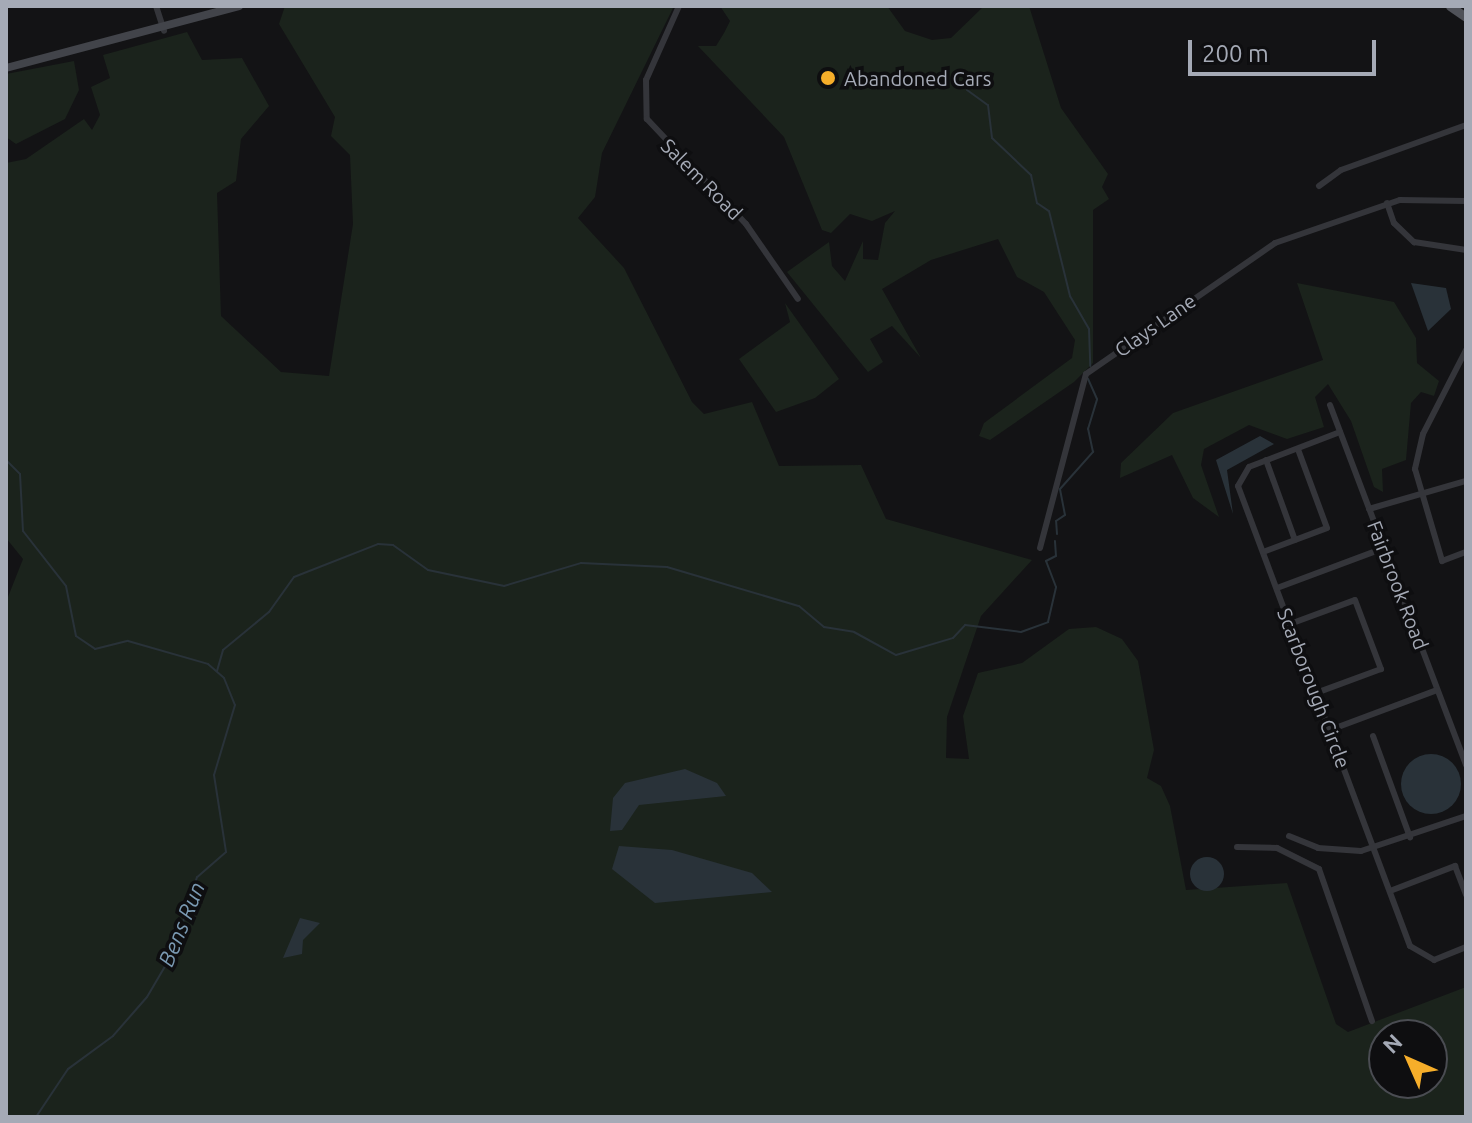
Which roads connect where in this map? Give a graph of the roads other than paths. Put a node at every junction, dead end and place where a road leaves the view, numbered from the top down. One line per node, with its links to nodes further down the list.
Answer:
1 (156, 6): 6 (street)
2 (239, 6): 6 (main road)
3 (679, 6): 13 (street, Salem Road)
4 (1450, 6): 5 (main road)
5 (1466, 17)
6 (164, 31): 7 (main road)
7 (6, 68)
8 (1466, 125): 9 (street)
9 (1319, 186)
10 (1466, 201): 11 (street, Clays Lane)
11 (1387, 203): 12 (street); 23 (street, Clays Lane)
12 (1466, 250)
13 (798, 299)
14 (1466, 350): 20 (street)
15 (1330, 405): 16 (street, Fairbrook Road)
16 (1340, 432): 17 (street, Scarborough Circle); 21 (street, Fairbrook Road)
17 (1298, 449): 18 (street, Scarborough Circle); 22 (street)
18 (1266, 460): 22 (street); 25 (street, Scarborough Circle)
19 (1466, 481): 20 (street)
20 (1418, 494): 21 (street); 26 (street)
21 (1369, 509): 24 (street, Fairbrook Road)
22 (1295, 540): 25 (street)
23 (1040, 548)
24 (1384, 548): 27 (street); 29 (street, Fairbrook Road)
25 (1263, 552): 27 (street, Scarborough Circle)
26 (1466, 552)
27 (1277, 588): 28 (street, Scarborough Circle)
28 (1290, 624): 30 (street, Scarborough Circle); 30 (street)
29 (1437, 690): 31 (street); 33 (street, Fairbrook Road)
30 (1316, 693): 31 (street, Scarborough Circle)
31 (1330, 730): 39 (street, Scarborough Circle)
32 (1373, 736): 36 (street)
33 (1466, 765)
34 (1466, 816): 36 (street)
35 (1289, 836): 38 (street)
36 (1410, 837): 39 (street)
37 (1237, 847): 40 (street)
38 (1318, 848): 39 (street); 40 (street)
39 (1374, 849): 41 (street, Scarborough Circle)
40 (1313, 864): 44 (street)
41 (1390, 891): 42 (street); 43 (street, Scarborough Circle)
42 (1466, 895)
43 (1466, 947)
44 (1371, 1019)

